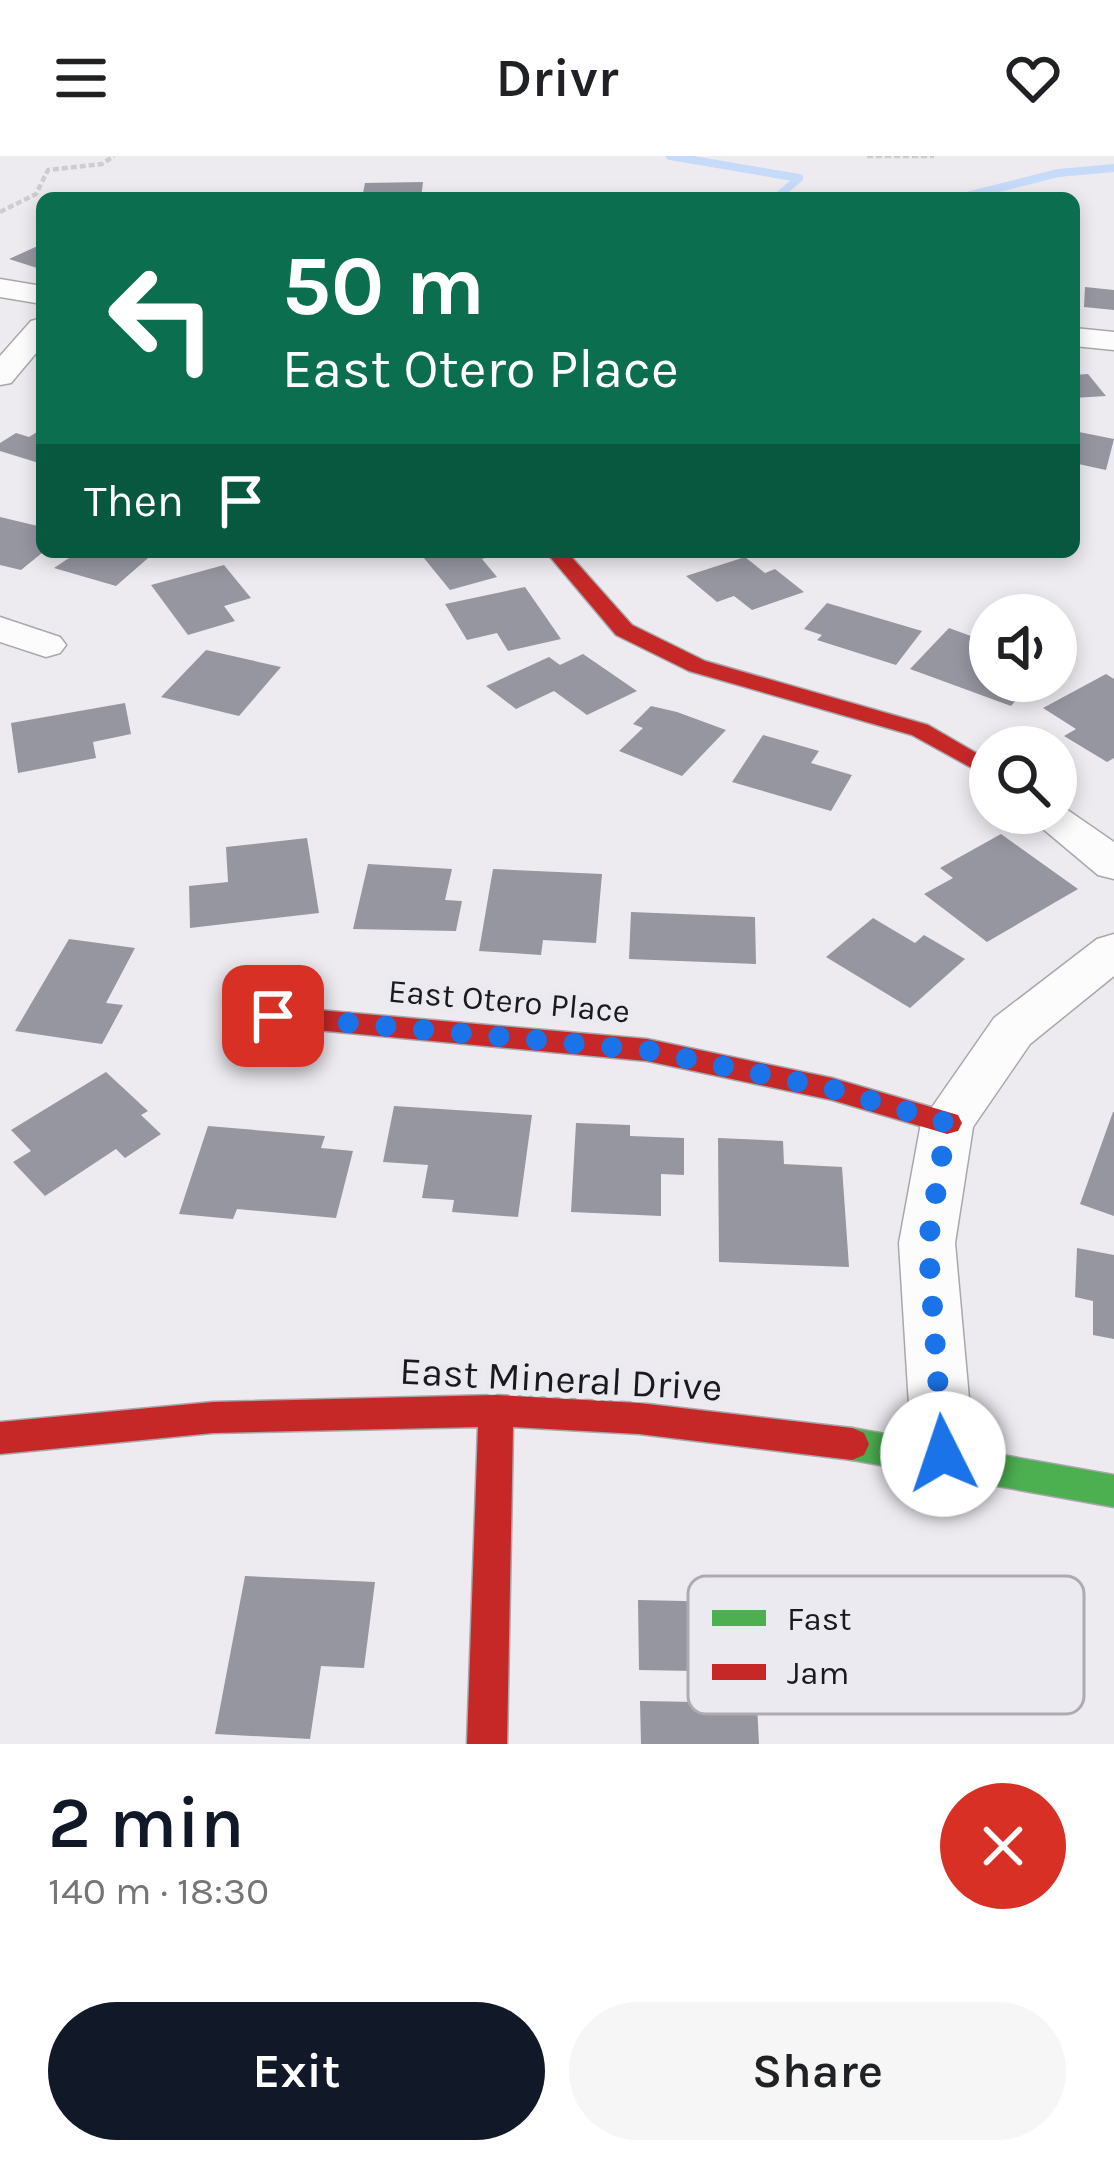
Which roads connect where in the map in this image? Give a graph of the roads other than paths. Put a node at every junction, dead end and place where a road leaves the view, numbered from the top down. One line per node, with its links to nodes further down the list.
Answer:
1 (0, 288): 2 (street)
2 (36, 294)
3 (36, 334): 6 (street)
4 (1080, 338): 5 (street)
5 (1114, 341)
6 (0, 376)
7 (561, 558): 10 (street)
8 (0, 629): 9 (street)
9 (46, 645)
10 (969, 759)
11 (1074, 834): 12 (street)
12 (1114, 864)
13 (1114, 951): 15 (street)
14 (273, 1016): 15 (street, East Otero Place)
15 (947, 1123): 18 (street)
16 (496, 1410): 17 (street, East Mineral Drive); 18 (street, East Mineral Drive); 20 (street)
17 (0, 1438)
18 (943, 1454): 19 (street, East Mineral Drive)
19 (1114, 1491)
20 (487, 1744)

